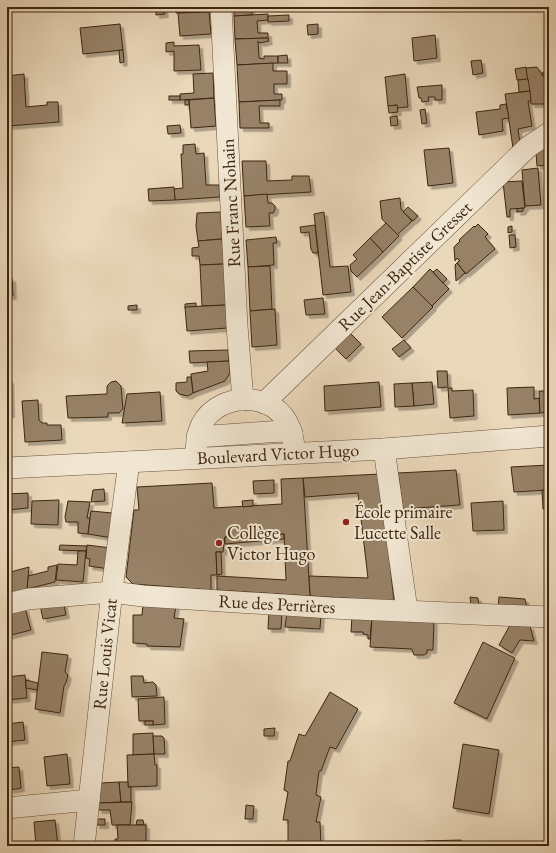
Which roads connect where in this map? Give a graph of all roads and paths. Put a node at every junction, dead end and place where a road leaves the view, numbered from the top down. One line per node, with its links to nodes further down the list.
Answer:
1 (221, 7): 3 (street, Rue Franc Nohain)
2 (549, 133): 4 (street, Rue Jean-Baptiste Gresset)
3 (243, 400): 4 (street); 6 (street)
4 (264, 403): 7 (street)
5 (549, 436): 8 (street, Boulevard Victor Hugo)
6 (197, 437): 7 (street); 9 (street)
7 (293, 442): 8 (street, Boulevard Victor Hugo); 9 (street, Boulevard Victor Hugo)
8 (384, 449): 14 (street)
9 (196, 458): 10 (street, Boulevard Victor Hugo)
10 (129, 462): 11 (street, Boulevard Victor Hugo); 12 (street, Rue Louis Vicat)
11 (7, 468)
12 (112, 592): 13 (street, Rue des Perrières); 14 (street, Rue des Perrières); 16 (street, Rue Louis Vicat)
13 (7, 604)
14 (407, 610): 15 (street, Rue des Perrières)
15 (549, 617)
16 (89, 800): 17 (street); 18 (street, Rue Louis Vicat)
17 (7, 808)
18 (84, 846)

